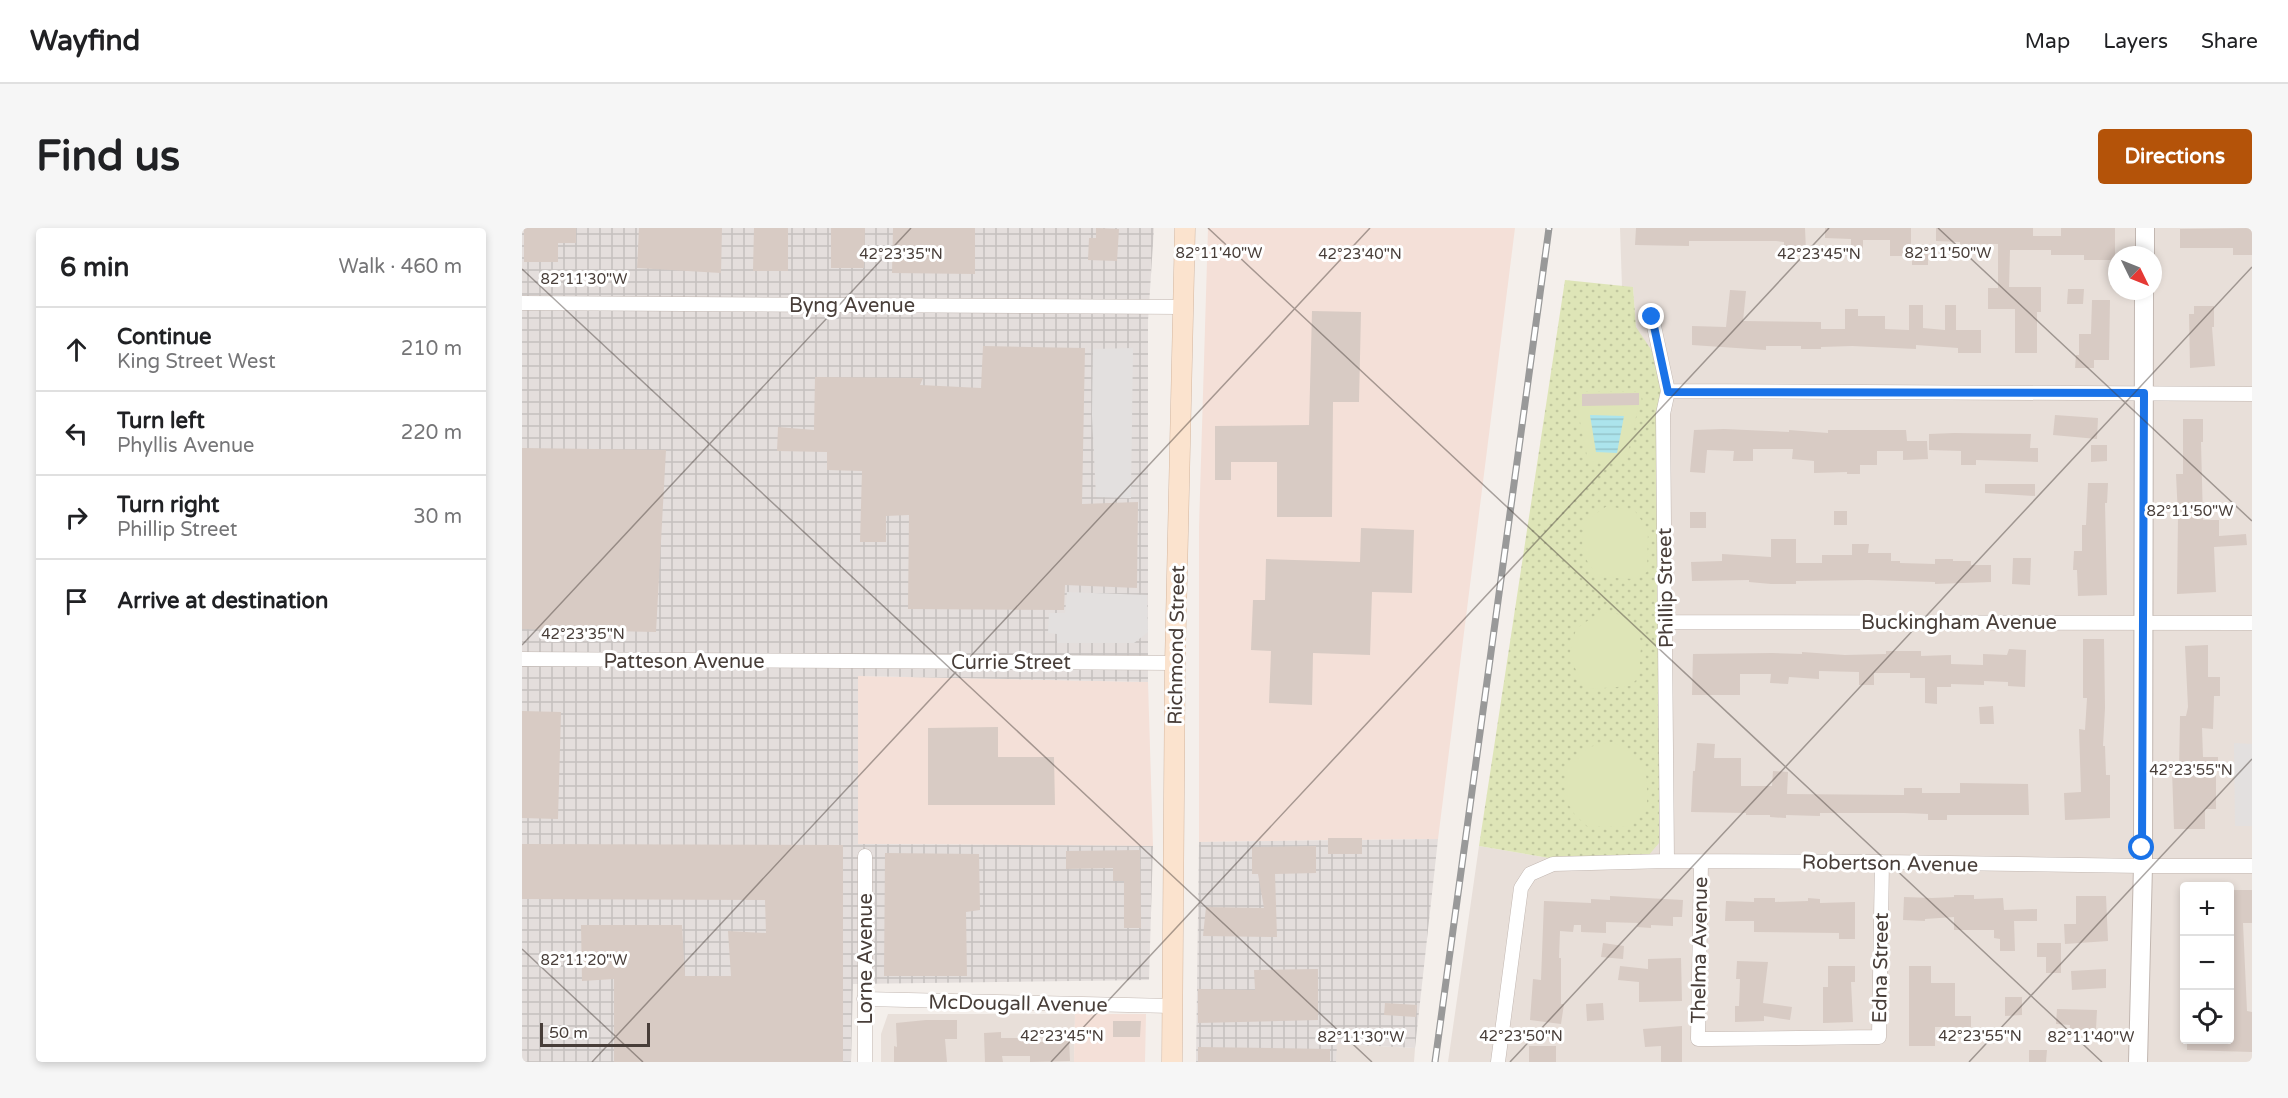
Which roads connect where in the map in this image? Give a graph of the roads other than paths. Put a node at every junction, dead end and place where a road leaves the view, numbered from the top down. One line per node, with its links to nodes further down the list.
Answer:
1 (1185, 228): 6 (main road, Richmond Street)
2 (2145, 228): 3 (street)
3 (2145, 246)
4 (2144, 300): 9 (street)
5 (522, 303): 6 (street, Byng Avenue)
6 (1182, 307): 16 (main road, Richmond Street)
7 (1652, 317): 8 (street, Phillip Street)
8 (1668, 392): 9 (street); 11 (street, Phillip Street)
9 (2144, 393): 10 (street); 12 (street)
10 (2252, 394)
11 (1665, 622): 12 (street, Buckingham Avenue); 18 (street, Phillip Street)
12 (2143, 623): 13 (street, Buckingham Avenue); 21 (street)
13 (2252, 623)
14 (522, 659): 15 (street, Patteson Avenue)
15 (846, 662): 16 (street, Currie Street)
16 (1175, 663): 24 (main road, Richmond Street)
17 (865, 856): 23 (street, Lorne Avenue)
18 (1667, 861): 19 (street, Robertson Avenue); 28 (street, Robertson Avenue)
19 (1701, 862): 20 (street, Robertson Avenue); 25 (street, Thelma Avenue)
20 (1882, 862): 21 (street, Robertson Avenue); 25 (street, Edna Street)
21 (2143, 866): 22 (street, Robertson Avenue); 29 (street)
22 (2252, 866)
23 (864, 999): 24 (street, McDougall Avenue); 26 (street, Lorne Avenue)
24 (1172, 1006): 27 (main road, Richmond Street)
25 (1698, 1039)
26 (865, 1062)
27 (1172, 1062)
28 (1498, 1062)
29 (2138, 1062)

